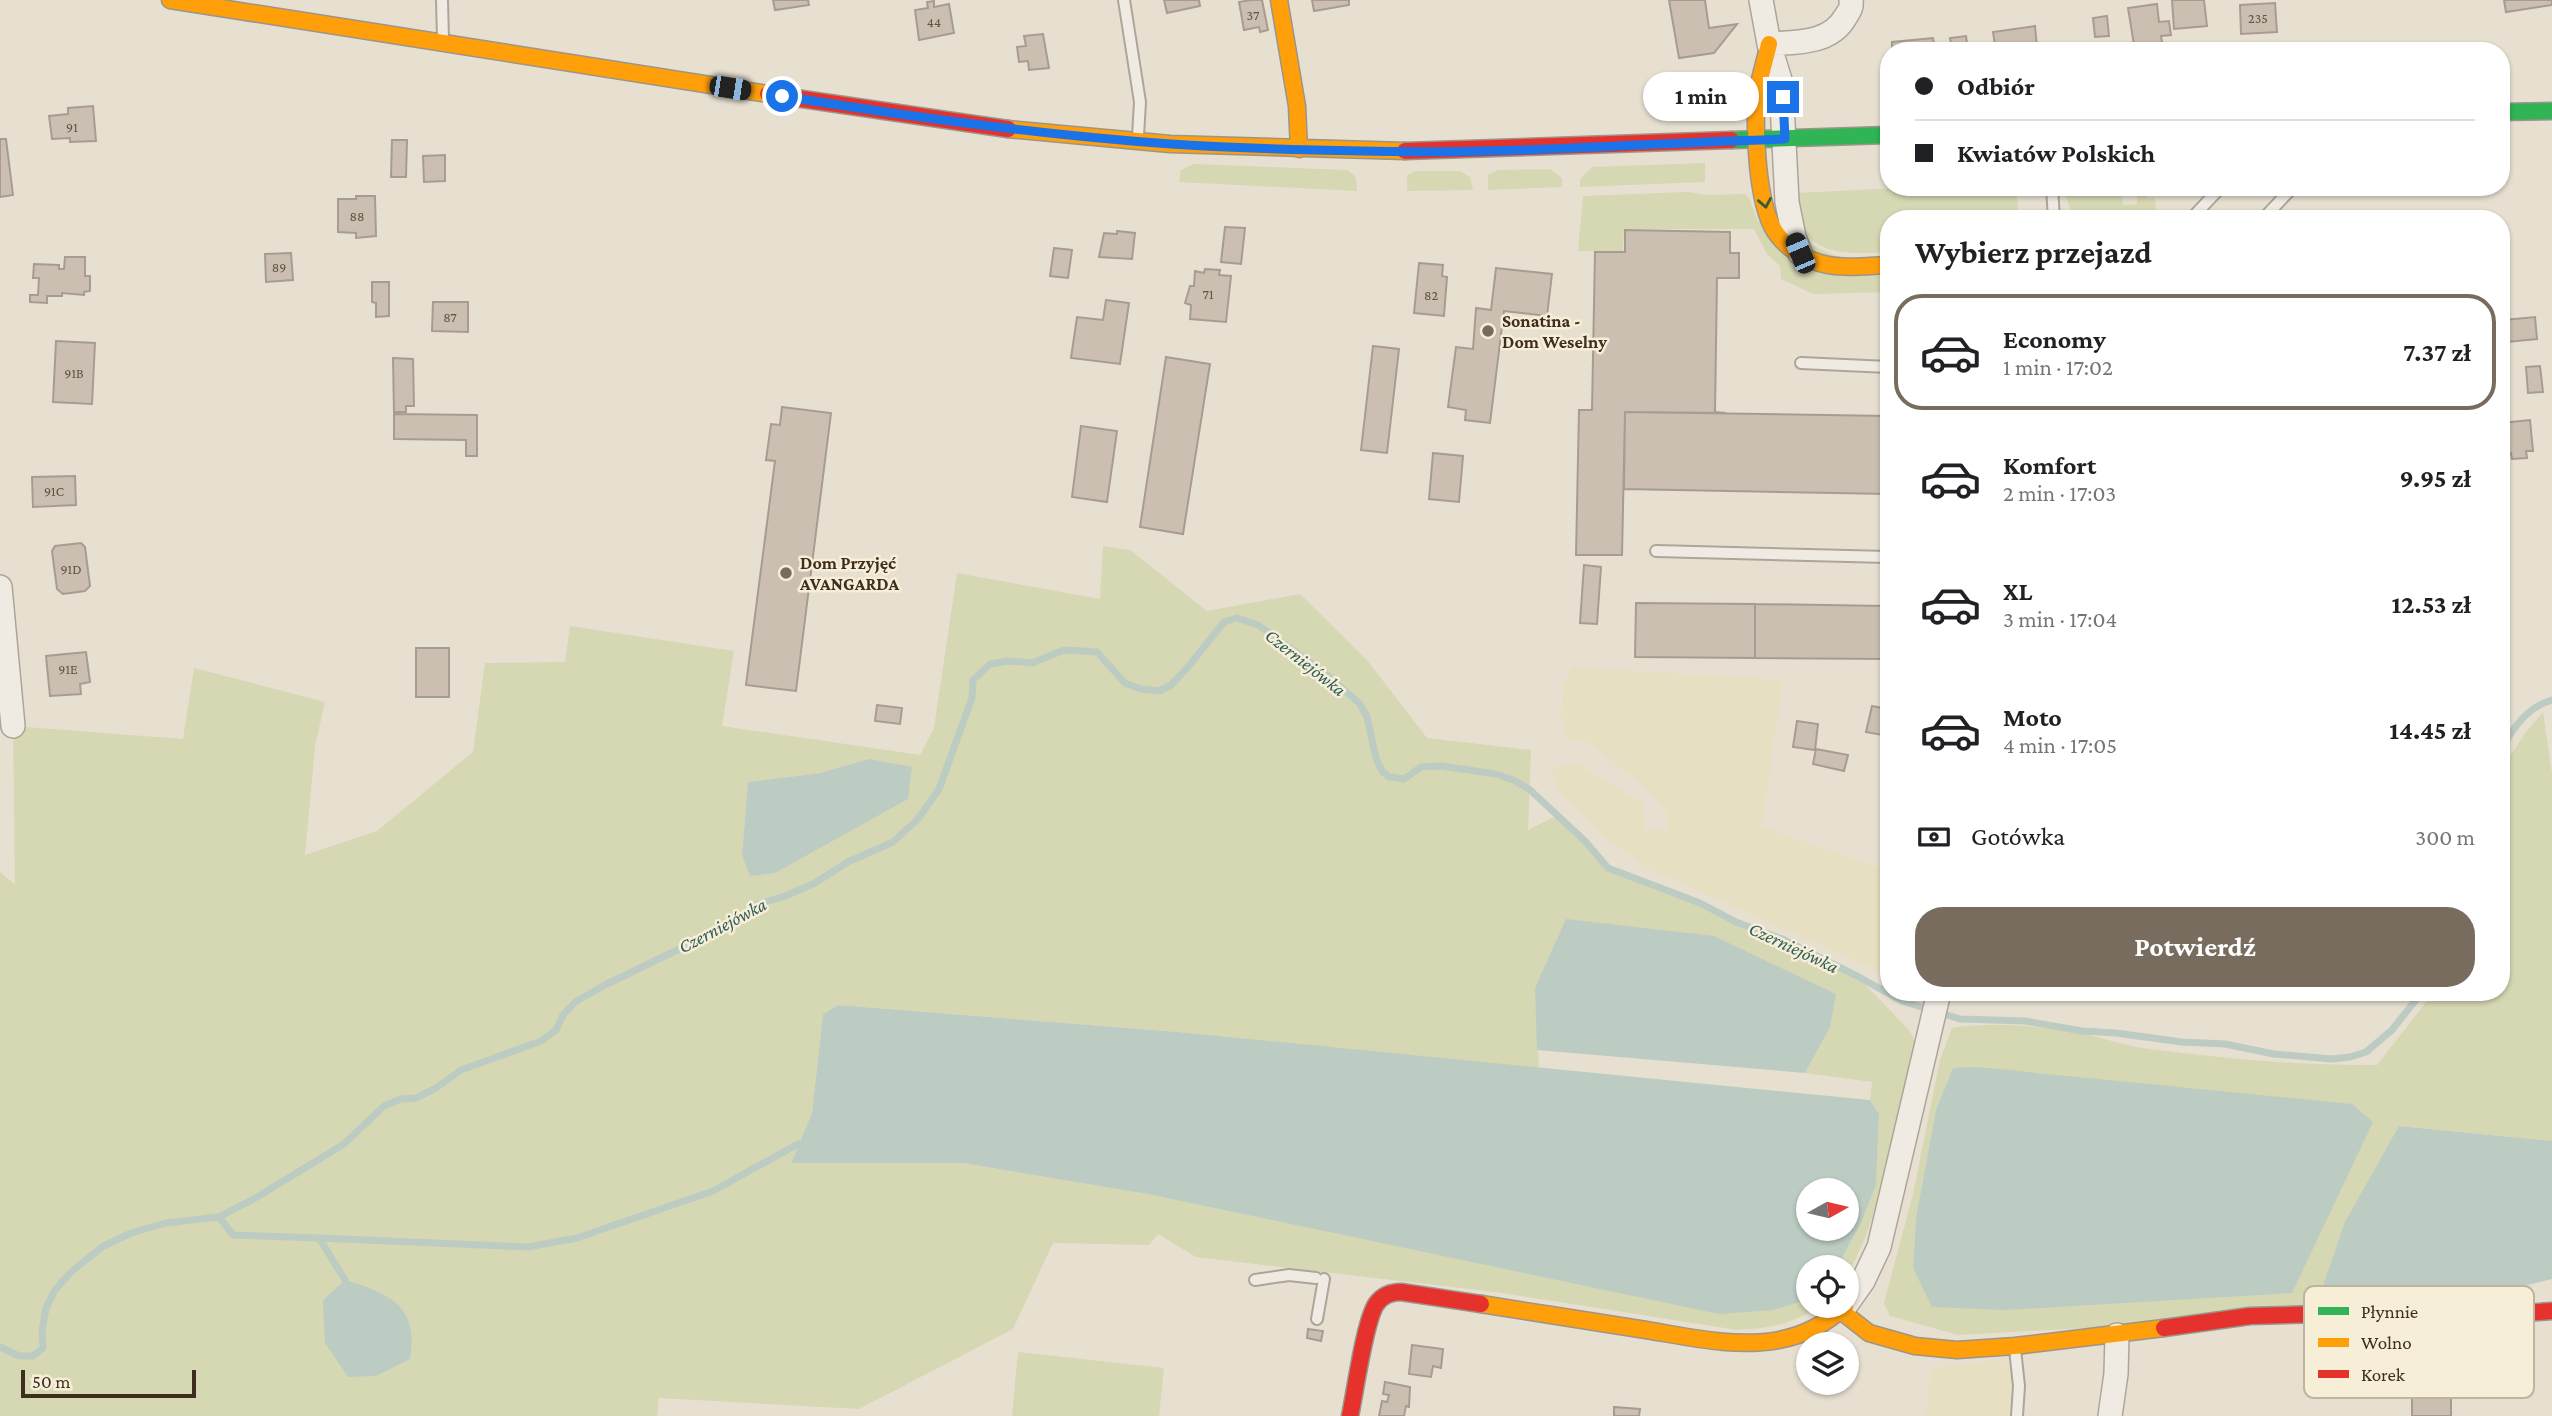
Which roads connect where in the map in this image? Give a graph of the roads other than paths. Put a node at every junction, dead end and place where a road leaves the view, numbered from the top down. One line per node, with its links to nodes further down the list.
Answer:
1 (170, 0): 7 (street)
2 (442, 0): 8 (lane)
3 (1124, 0): 15 (lane)
4 (1279, 0): 16 (street)
5 (1761, 0): 9 (street)
6 (1852, 0): 9 (street)
7 (199, 2): 8 (street)
8 (443, 43): 15 (street)
9 (1769, 44): 13 (street); 14 (street)
10 (2552, 111): 11 (street)
11 (2510, 112)
12 (1880, 135): 13 (street)
13 (1785, 139): 14 (street); 21 (street)
14 (1759, 140): 16 (street); 21 (street, one-way to 21)
15 (1137, 141): 16 (street)
16 (1299, 149)
17 (2213, 196): 19 (lane)
18 (2285, 196): 20 (lane)
19 (2199, 210)
20 (2271, 210)
21 (1800, 253): 22 (street)
22 (1880, 265)
23 (1801, 363): 24 (lane)
24 (1880, 367)
25 (1656, 551): 26 (lane)
26 (1880, 557)
27 (0, 587): 28 (street)
28 (13, 726)
29 (1937, 1001): 31 (street)
30 (1255, 1280): 37 (lane)
31 (1859, 1286)
32 (2552, 1311): 33 (street)
33 (2534, 1312)
34 (2304, 1314): 38 (street)
35 (1830, 1318): 40 (street)
36 (1855, 1318): 39 (street)
37 (1317, 1319)
38 (2117, 1335): 39 (street); 42 (street)
39 (2015, 1346): 41 (lane)
40 (1350, 1416)
41 (2017, 1416)
42 (2110, 1416)

